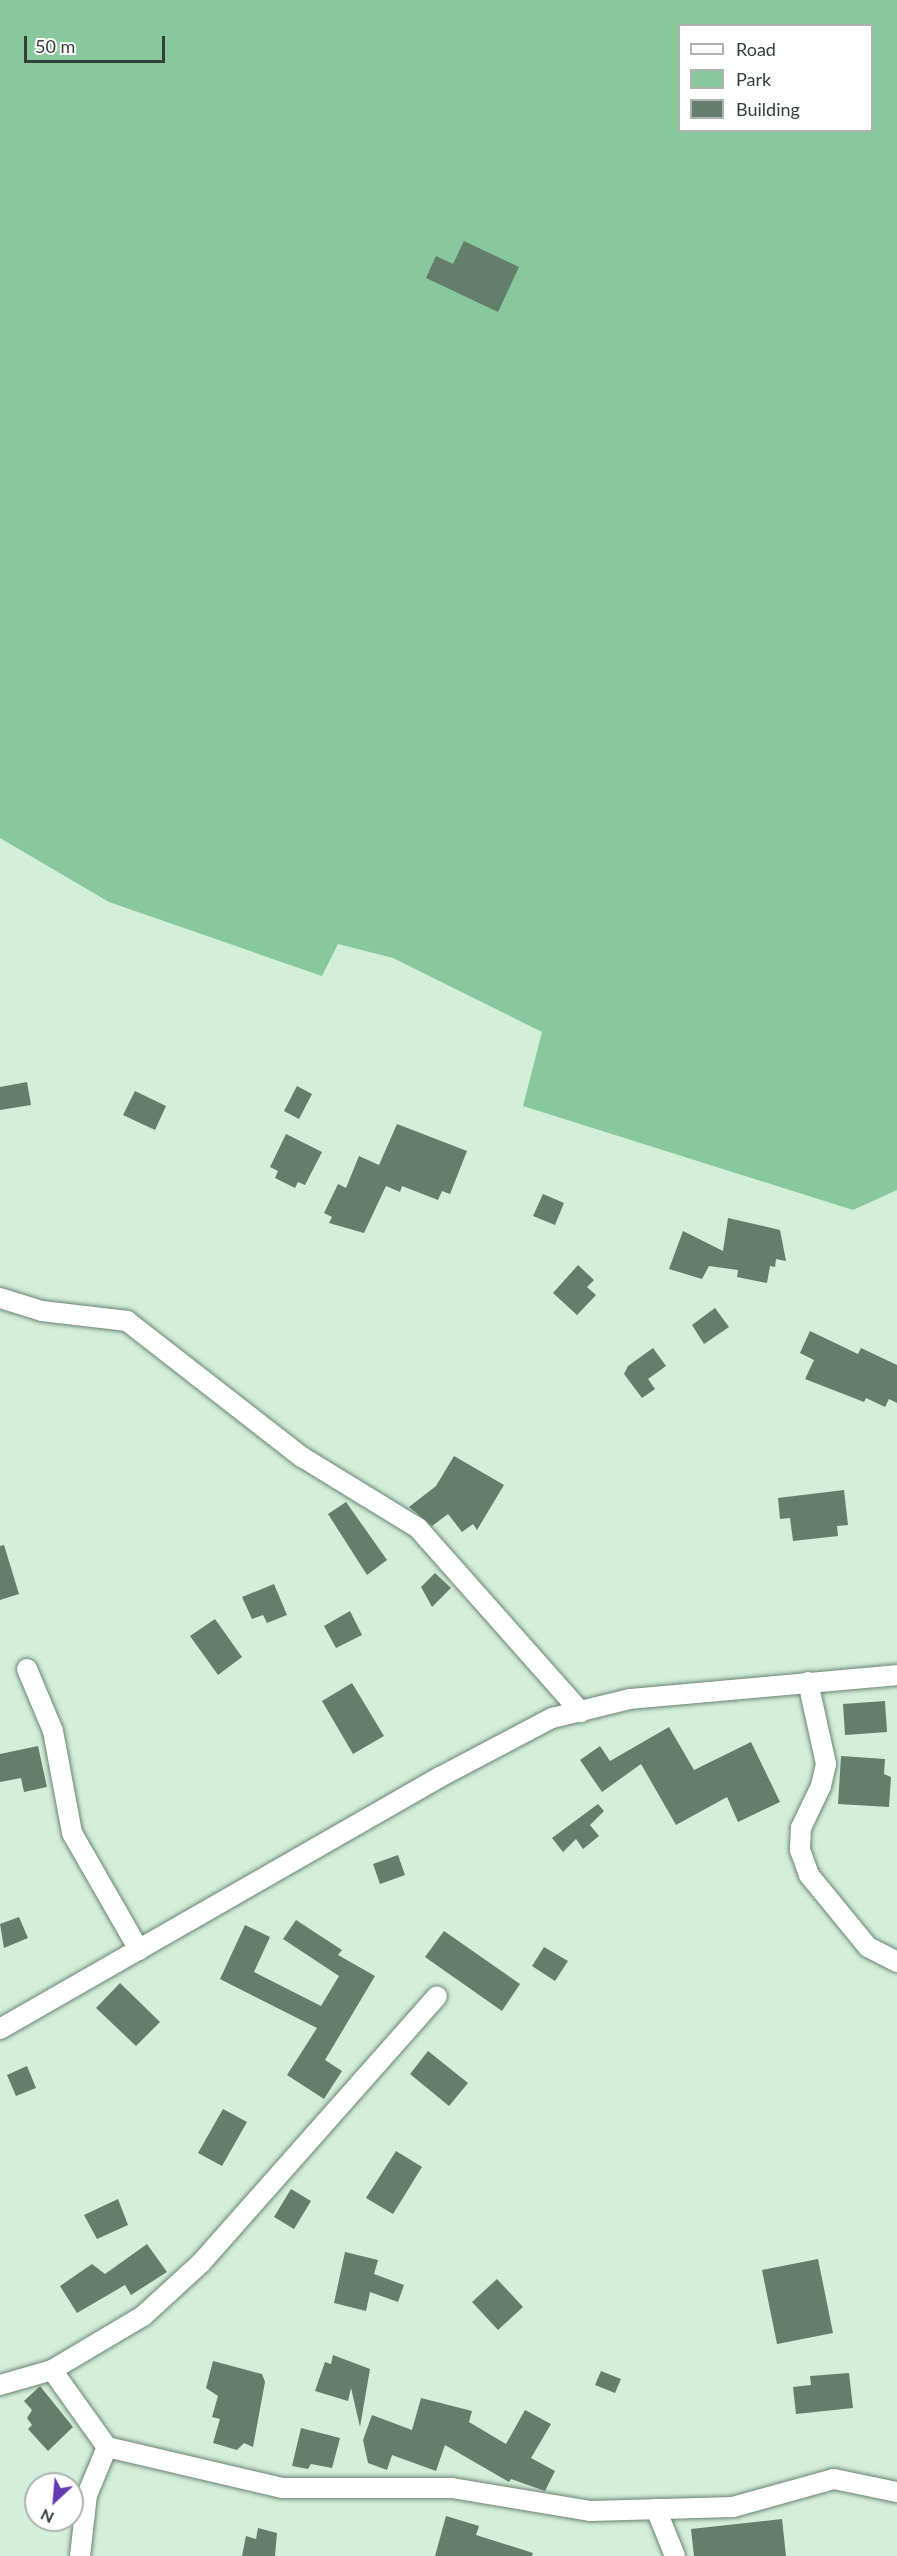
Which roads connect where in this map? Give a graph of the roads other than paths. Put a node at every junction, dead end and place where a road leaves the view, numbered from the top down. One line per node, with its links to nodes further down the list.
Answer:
1 (0, 1298): 5 (street)
2 (27, 1669): 6 (street)
3 (897, 1676): 4 (street)
4 (808, 1682): 5 (street); 7 (street)
5 (581, 1712): 6 (street)
6 (139, 1950): 9 (street)
7 (897, 1962)
8 (437, 1996): 10 (street)
9 (0, 2030)
10 (52, 2370): 11 (street); 12 (street)
11 (0, 2385)
12 (107, 2447): 14 (street); 15 (street)
13 (897, 2492): 14 (street)
14 (656, 2509): 16 (street)
15 (80, 2556)
16 (675, 2556)

